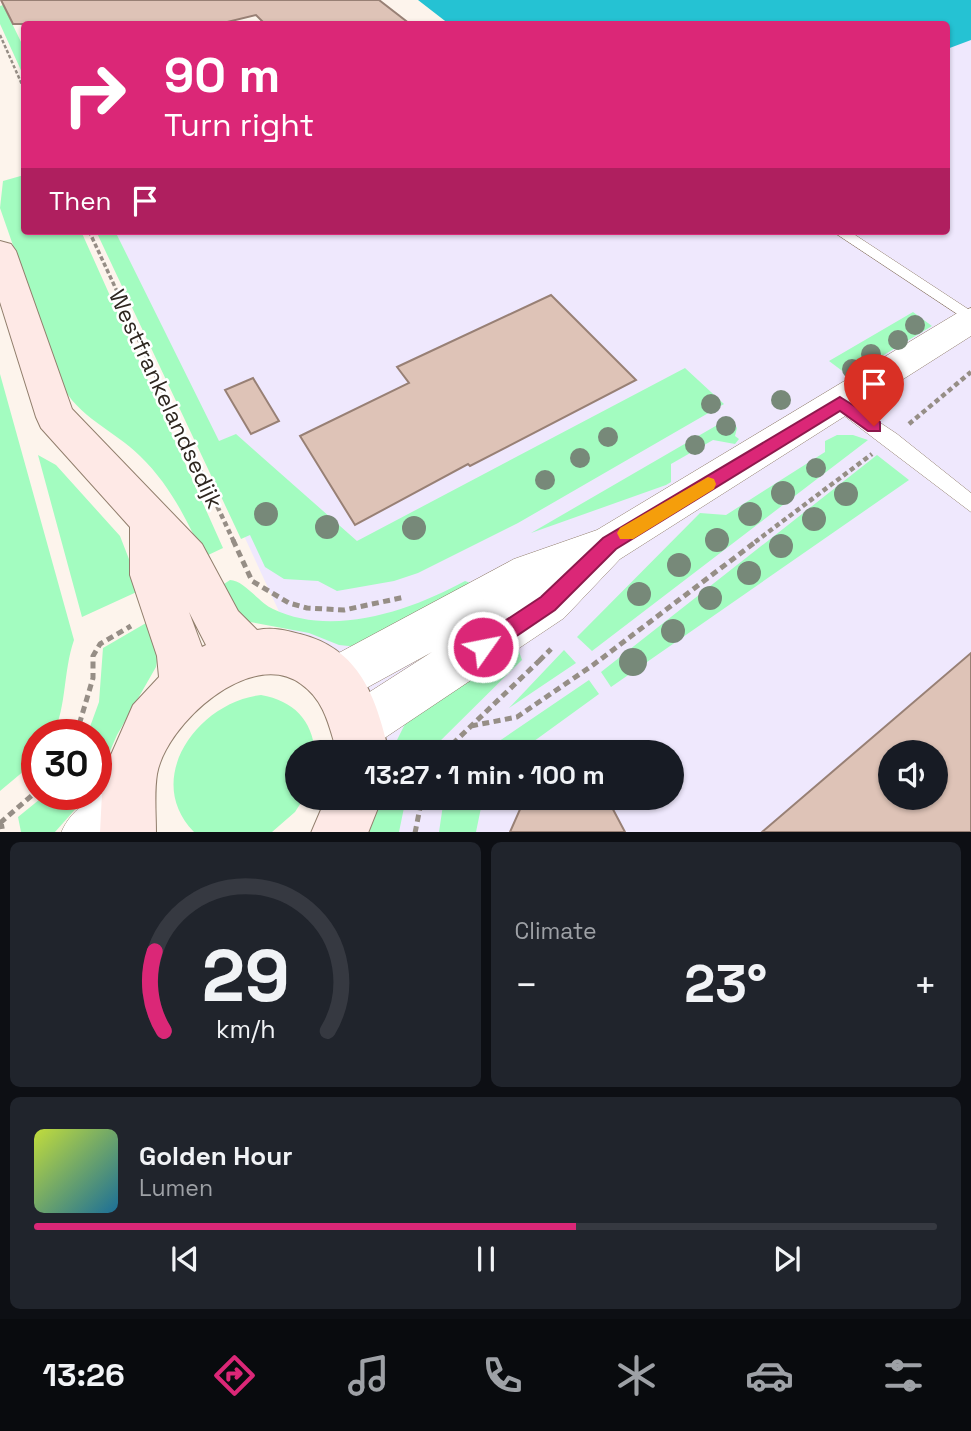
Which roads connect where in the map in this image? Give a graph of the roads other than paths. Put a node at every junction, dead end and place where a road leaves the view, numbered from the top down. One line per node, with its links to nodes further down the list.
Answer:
1 (845, 235): 3 (lane)
2 (0, 251): 6 (street)
3 (969, 323): 4 (street)
4 (840, 403): 5 (lane); 7 (street)
5 (971, 504)
6 (151, 522): 8 (street); 10 (street)
7 (610, 544): 9 (street); 11 (street)
8 (246, 653): 9 (street); 10 (street)
9 (337, 680): 11 (street)
10 (184, 683): 13 (street)
11 (361, 739)
12 (350, 810): 14 (street)
13 (113, 825)
14 (340, 832)

